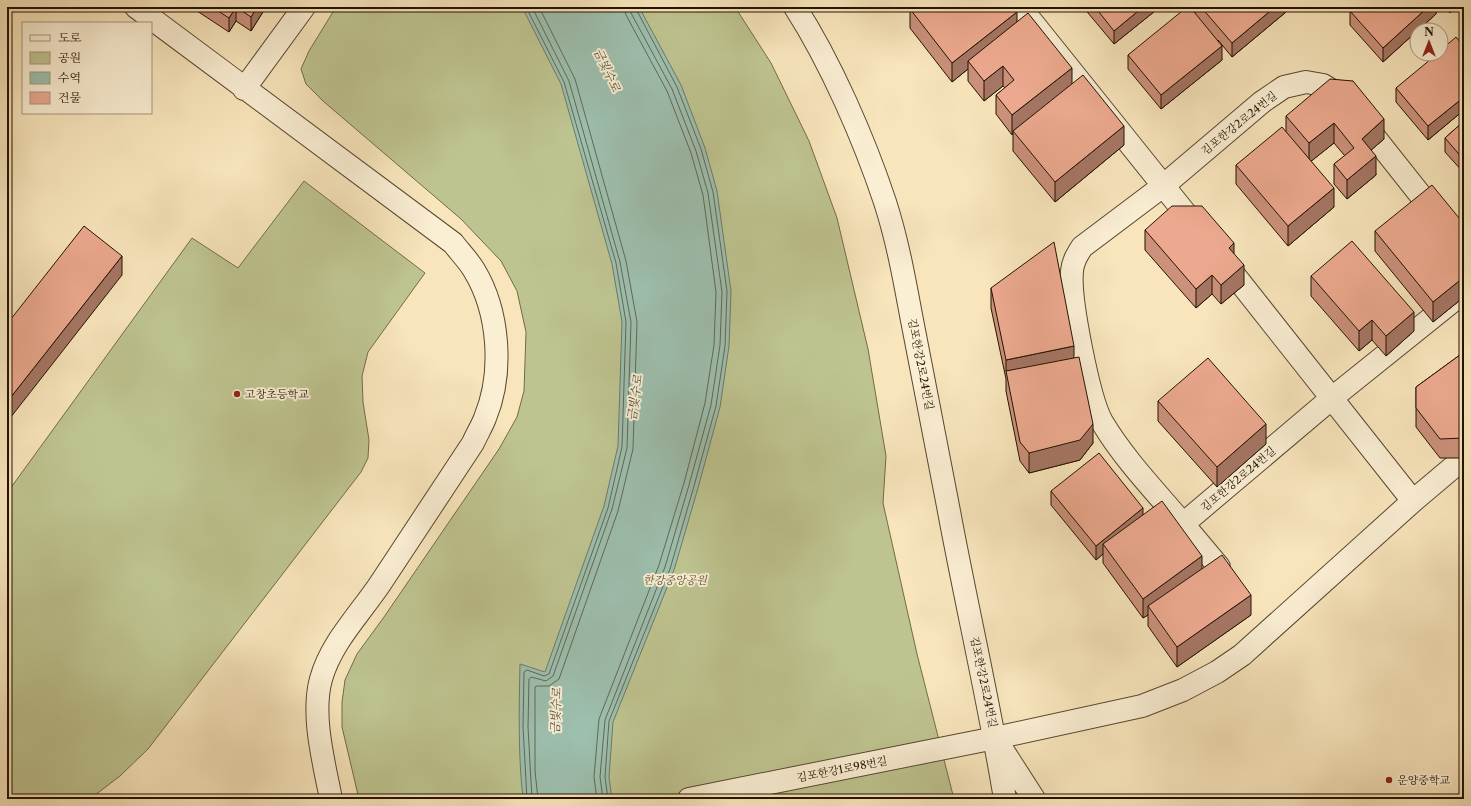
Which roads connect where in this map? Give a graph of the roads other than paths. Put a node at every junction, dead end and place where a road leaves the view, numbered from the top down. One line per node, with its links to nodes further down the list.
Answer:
1 (136, 7): 5 (street)
2 (304, 7): 5 (street)
3 (795, 7): 14 (street, 김포한강2로24번길)
4 (1020, 7): 6 (street)
5 (244, 89): 15 (street)
6 (1163, 186): 7 (street, 김포한강2로24번길); 9 (street); 12 (street, 김포한강2로24번길)
7 (1464, 250)
8 (1464, 292): 9 (street, 김포한강2로24번길)
9 (1332, 398): 11 (street); 12 (street, 김포한강2로24번길)
10 (1464, 458): 11 (street, 김포한강2로24번길)
11 (1413, 501): 14 (street, 김포한강2로24번길)
12 (1183, 524): 13 (street)
13 (1219, 568)
14 (995, 738): 16 (street, 김포한강1로98번길); 17 (street, 김포한강2로24번길); 18 (street, 김포한강2로24번길)
15 (331, 799)
16 (689, 799)
17 (1005, 799)
18 (1034, 799)

